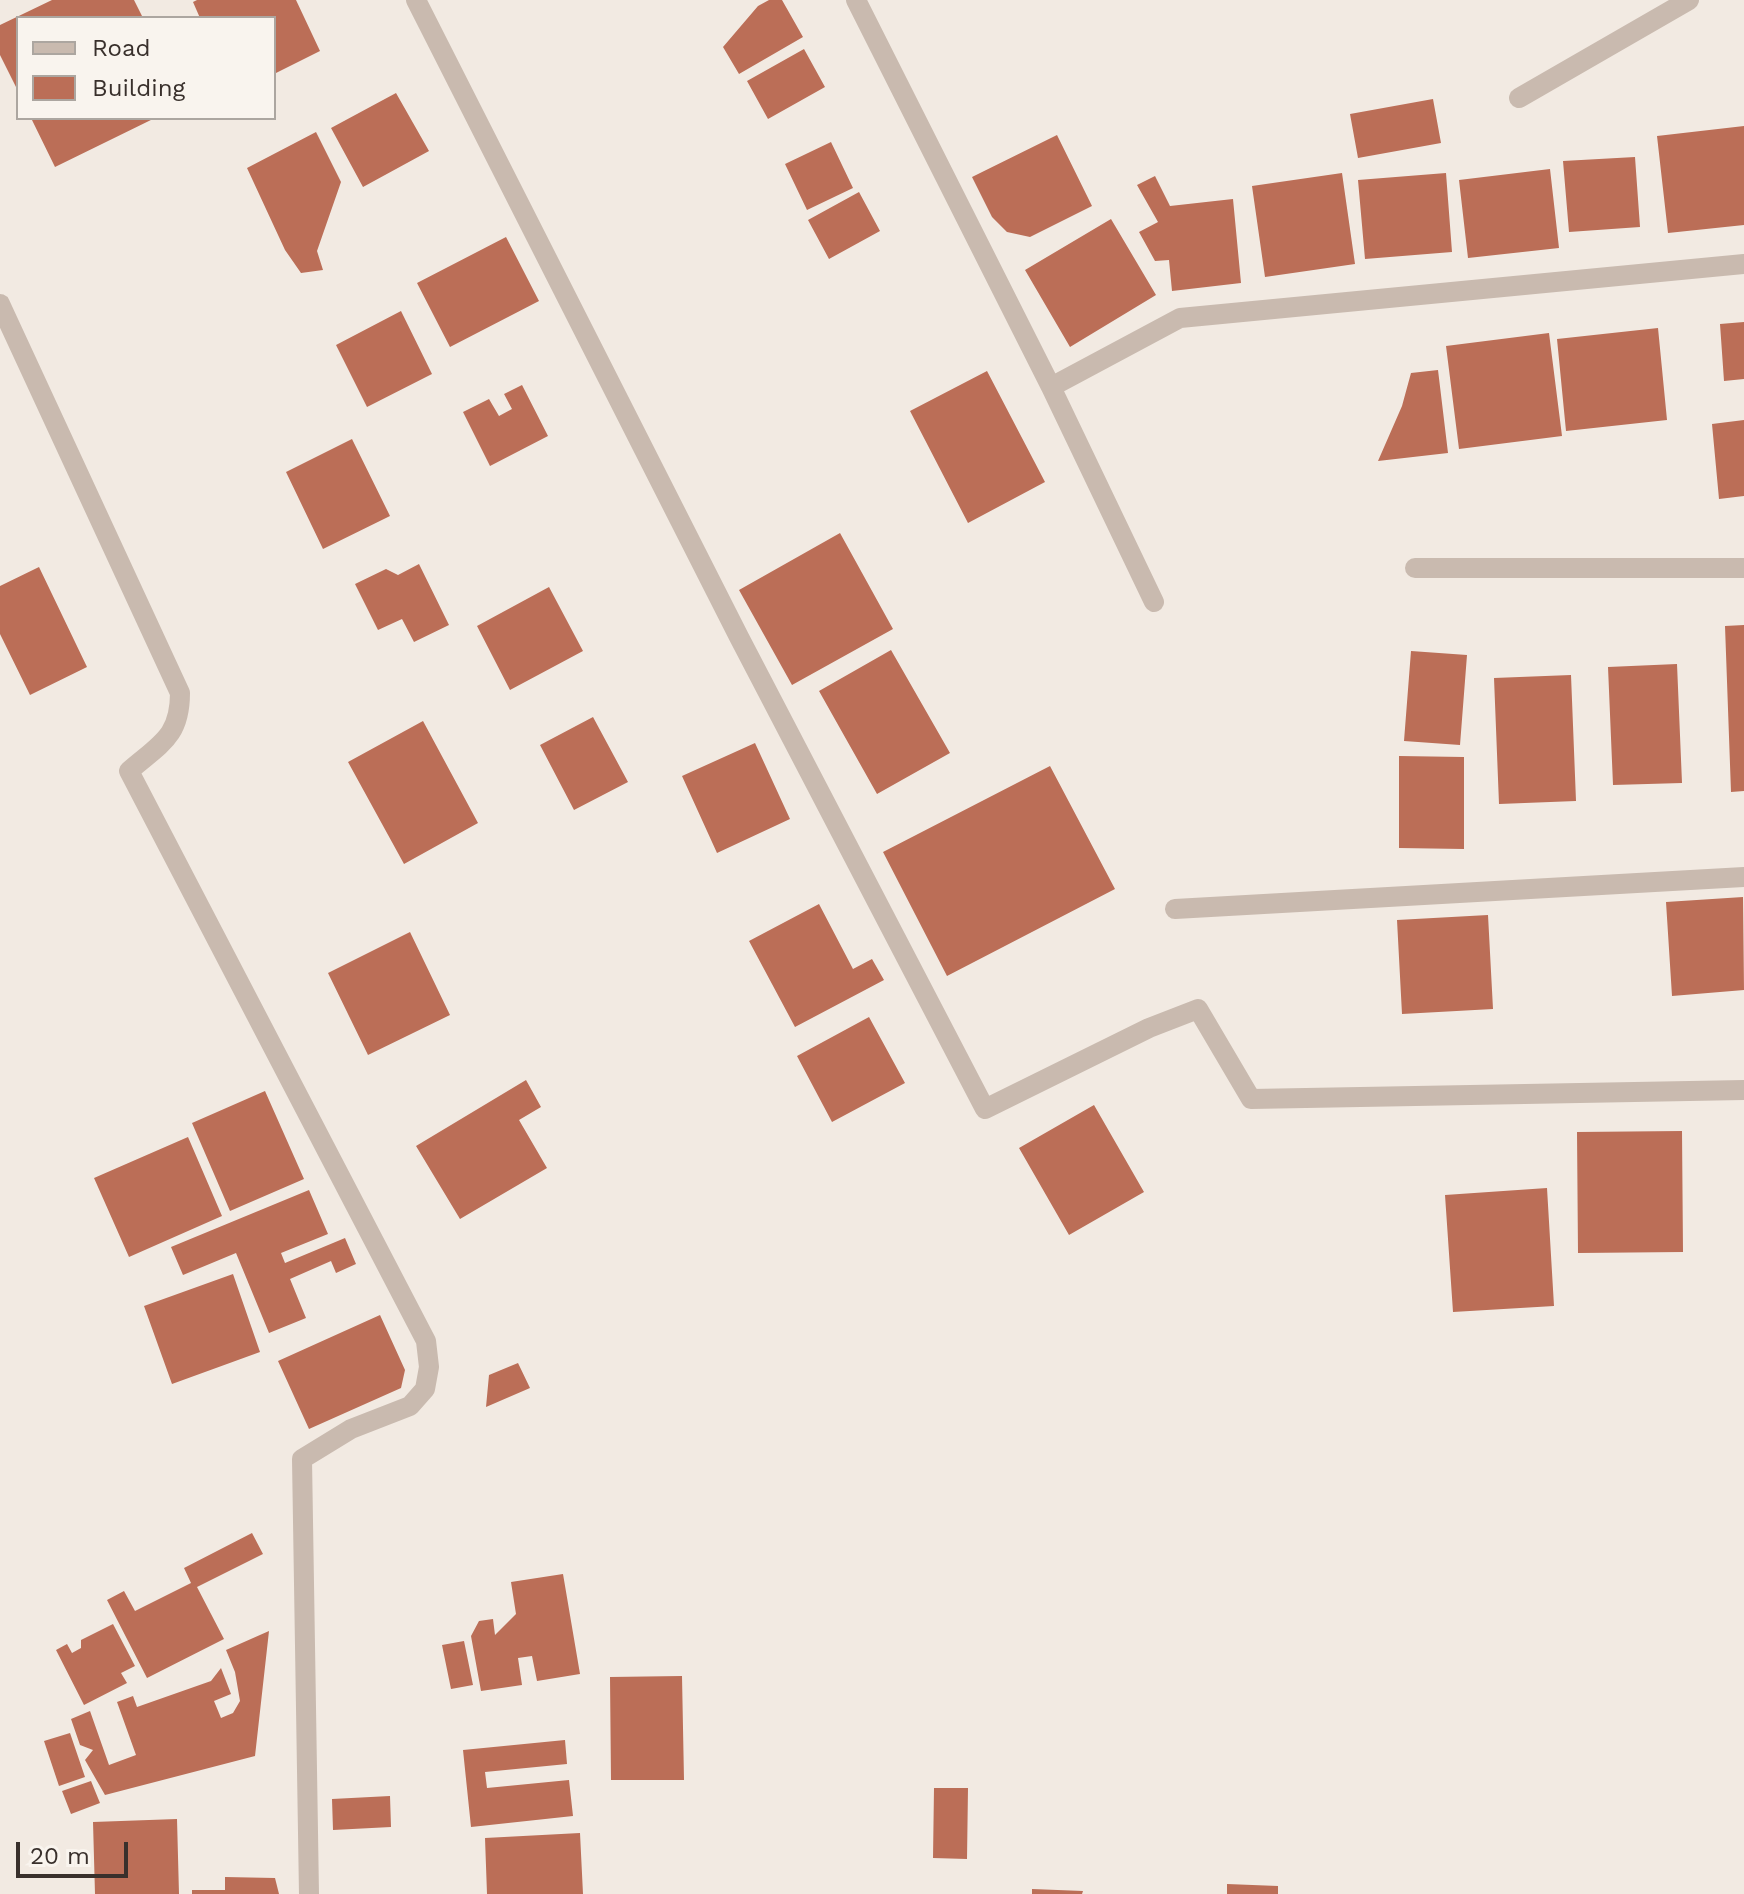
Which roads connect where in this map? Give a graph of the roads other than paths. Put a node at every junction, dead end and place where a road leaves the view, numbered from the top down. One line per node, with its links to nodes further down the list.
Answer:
1 (416, 0): 13 (street)
2 (856, 0): 7 (street)
3 (1689, 0): 4 (street)
4 (1519, 98)
5 (1744, 264): 7 (street)
6 (0, 304): 14 (street)
7 (1051, 387): 10 (street)
8 (1415, 568): 9 (street)
9 (1744, 568)
10 (1154, 602)
11 (1744, 877): 12 (street)
12 (1175, 909)
13 (1744, 1090)
14 (309, 1894)

